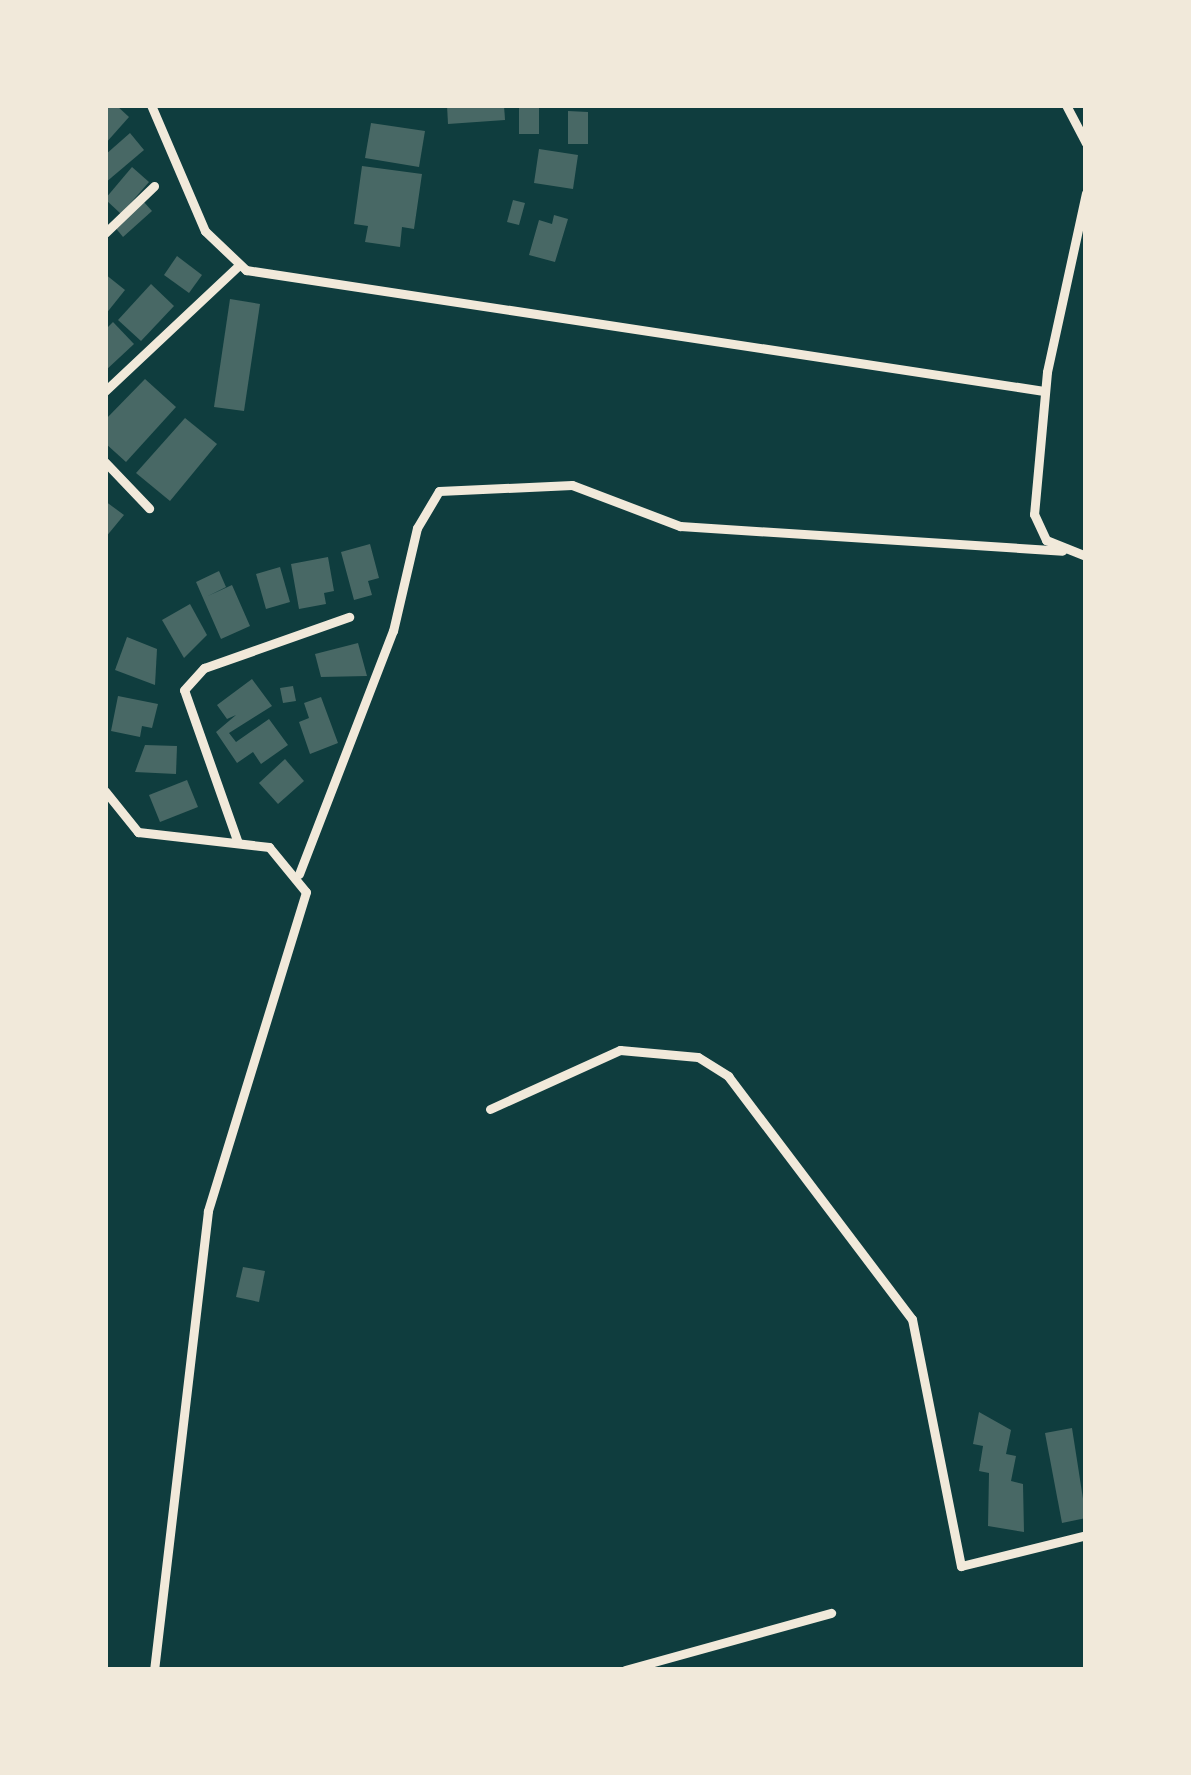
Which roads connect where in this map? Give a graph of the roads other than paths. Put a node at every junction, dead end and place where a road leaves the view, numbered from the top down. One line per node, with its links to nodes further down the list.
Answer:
1 (151, 105): 7 (street)
2 (1066, 105): 3 (street)
3 (1086, 143)
4 (154, 186): 6 (street)
5 (1086, 193): 9 (street)
6 (106, 227)
7 (239, 265): 8 (street); 9 (street)
8 (105, 391)
9 (1044, 391): 12 (street)
10 (105, 462): 11 (street)
11 (149, 508)
12 (1062, 551): 13 (street); 17 (street)
13 (1086, 556)
14 (349, 618): 16 (street)
15 (105, 792): 16 (street)
16 (238, 843): 17 (street)
17 (299, 874): 21 (street)
18 (490, 1109): 19 (street)
19 (1086, 1535)
20 (830, 1613): 22 (street)
21 (154, 1670)
22 (625, 1670)

